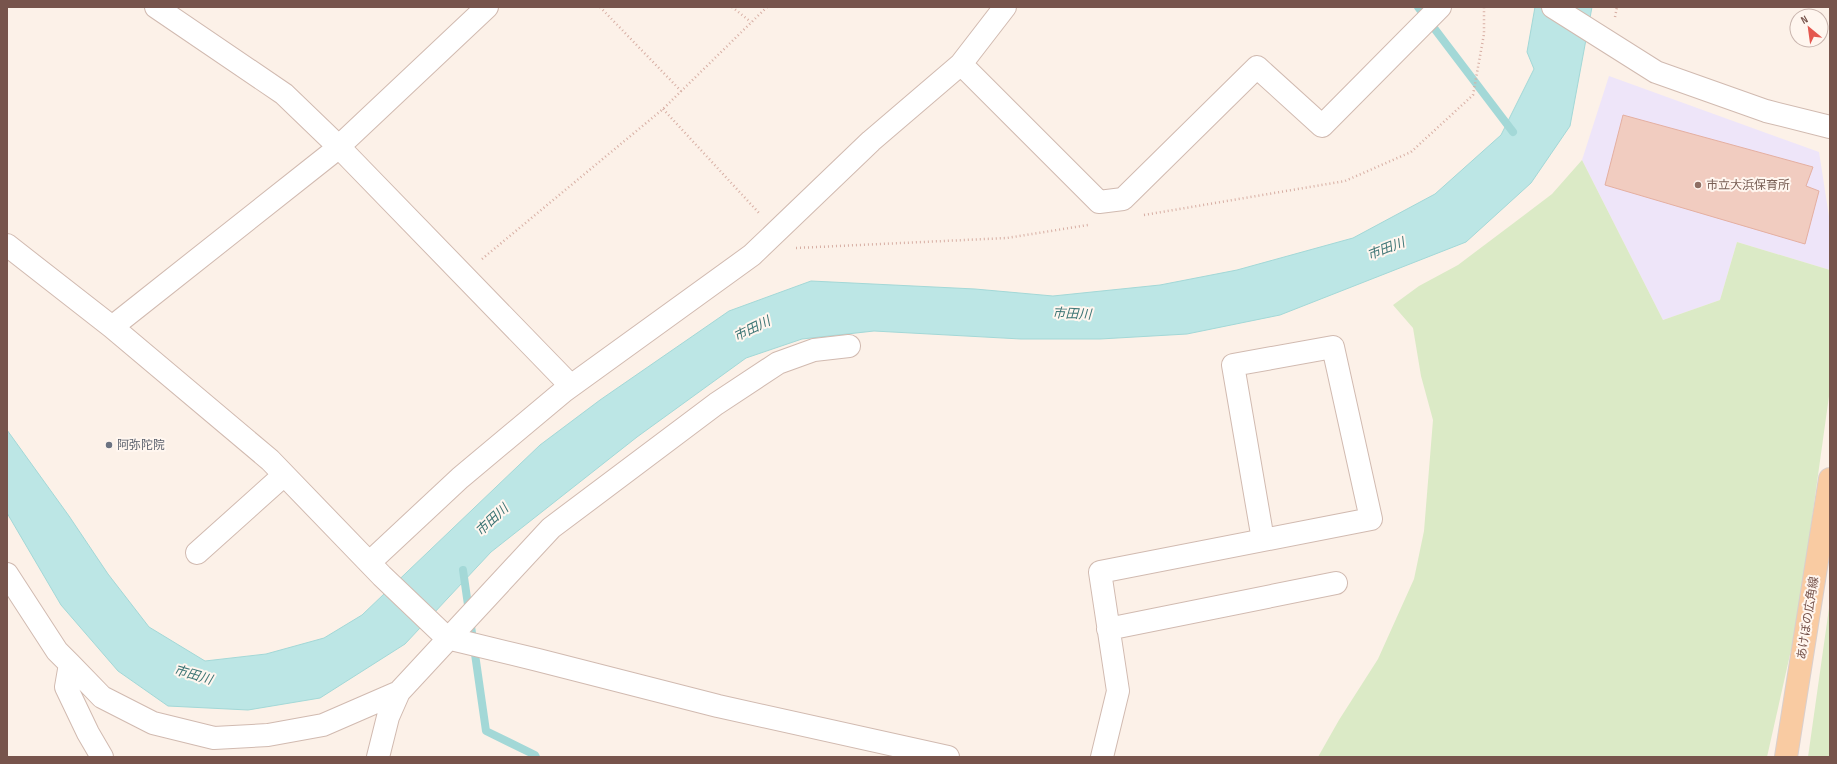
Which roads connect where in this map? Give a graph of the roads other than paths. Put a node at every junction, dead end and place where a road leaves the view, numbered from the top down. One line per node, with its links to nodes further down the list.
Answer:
1 (156, 7): 8 (street)
2 (1005, 7): 6 (street)
3 (1440, 7): 6 (street)
4 (1553, 7): 7 (street)
5 (483, 8): 8 (street)
6 (961, 64): 12 (street)
7 (1830, 127)
8 (338, 146): 10 (street); 12 (street)
9 (7, 245): 10 (street)
10 (112, 328): 13 (street)
11 (849, 346): 21 (street)
12 (572, 386): 17 (street)
13 (284, 475): 16 (street); 17 (street)
14 (1830, 479): 28 (main road, あけぼの広角線)
15 (1262, 540): 15 (street); 20 (street)
16 (197, 553)
17 (376, 569): 21 (street)
18 (7, 574): 22 (street)
19 (1336, 582): 20 (street)
20 (1108, 629): 27 (street)
21 (447, 638): 23 (street); 26 (street)
22 (70, 664): 23 (street); 24 (street)
23 (398, 692): 25 (street)
24 (102, 757)
25 (378, 757)
26 (948, 757)
27 (1102, 757)
28 (1786, 757)

